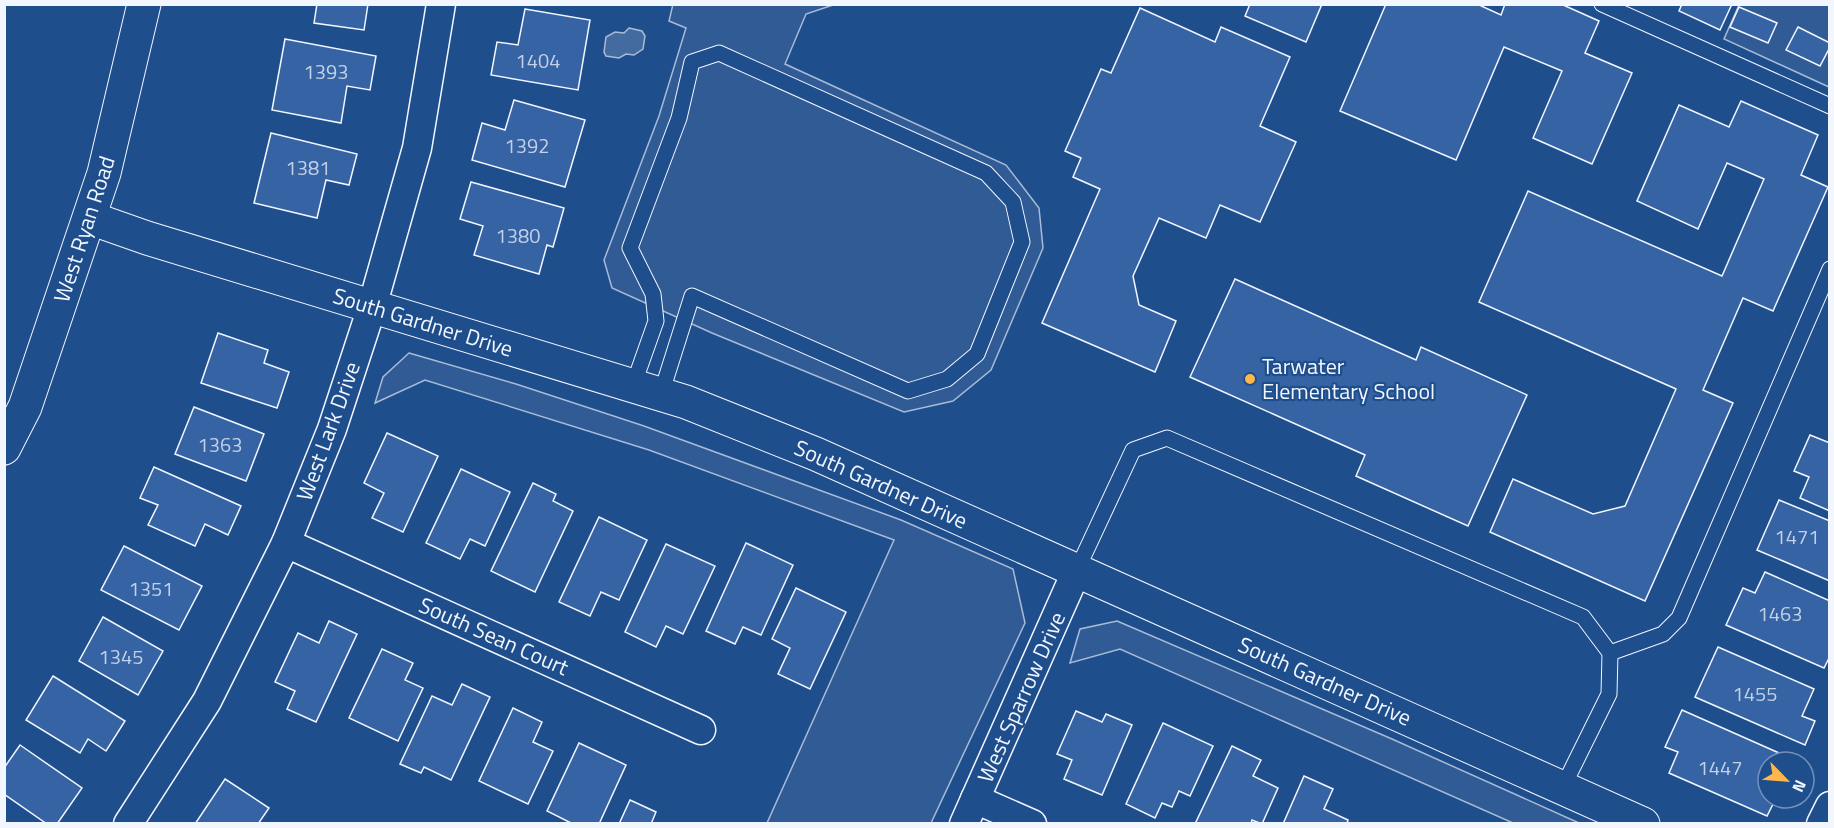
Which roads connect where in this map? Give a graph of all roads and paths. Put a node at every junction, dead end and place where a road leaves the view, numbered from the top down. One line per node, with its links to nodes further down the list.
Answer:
1 (144, 4): 5 (street, West Ryan Road)
2 (441, 4): 7 (street, West Lark Drive)
3 (1602, 4): 4 (lane)
4 (1830, 106)
5 (90, 218): 7 (street, South Gardner Drive); 9 (street, West Ryan Road)
6 (1830, 268): 12 (lane)
7 (372, 307): 8 (street, South Gardner Drive); 10 (street, West Lark Drive)
8 (647, 390): 8 (lane); 11 (street, South Gardner Drive)
9 (4, 448)
10 (286, 543): 13 (street, South Sean Court); 17 (street, West Lark Drive)
11 (1077, 570): 12 (lane); 14 (street, South Gardner Drive); 16 (street, West Sparrow Drive)
12 (1610, 653): 14 (lane)
13 (701, 730)
14 (1563, 787): 19 (street, South Gardner Drive)
15 (1830, 806): 20 (street)
16 (969, 811): 18 (street)
17 (128, 824)
18 (1032, 824)
19 (1643, 824)
20 (1821, 824)

